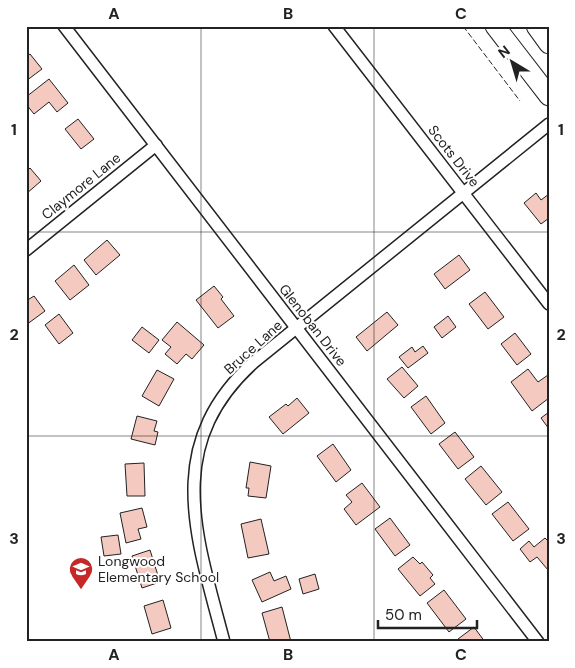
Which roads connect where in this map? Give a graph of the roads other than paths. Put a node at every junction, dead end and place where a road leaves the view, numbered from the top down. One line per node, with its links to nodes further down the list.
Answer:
1 (64, 26): 8 (street, Glenoban Drive)
2 (334, 26): 9 (street, Scots Drive)
3 (495, 26): 6 (main road)
4 (536, 26): 5 (main road)
5 (549, 44)
6 (549, 96)
7 (549, 124): 9 (street, Bruce Lane)
8 (156, 145): 10 (street, Claymore Lane); 12 (street, Glenoban Drive)
9 (464, 193): 11 (street, Scots Drive); 12 (street, Bruce Lane)
10 (26, 250)
11 (549, 304)
12 (296, 328): 13 (street, Bruce Lane); 14 (street, Glenoban Drive)
13 (224, 642)
14 (538, 642)

